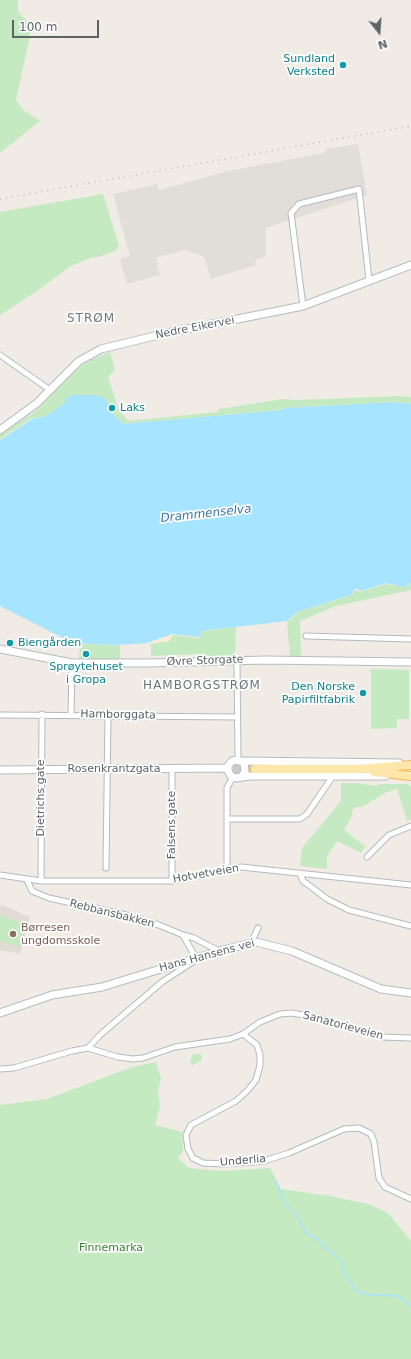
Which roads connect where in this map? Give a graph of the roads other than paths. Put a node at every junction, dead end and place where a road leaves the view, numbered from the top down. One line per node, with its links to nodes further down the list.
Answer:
1 (411, 265): 2 (main road, Nedre Eikervei)
2 (369, 280): 3 (main road, Nedre Eikervei); 3 (street)
3 (303, 306): 5 (main road, Nedre Eikervei)
4 (0, 355): 5 (street)
5 (50, 390): 6 (main road, Nedre Eikervei)
6 (0, 430)
7 (306, 636): 8 (street)
8 (411, 639)
9 (0, 649): 12 (main road, Øvre Storgate)
10 (237, 660): 11 (main road, Øvre Storgate); 12 (main road, Øvre Storgate); 17 (street)
11 (411, 662)
12 (72, 663): 15 (street)
13 (0, 714): 14 (street, Hamborggata)
14 (42, 714): 15 (street, Hamborggata); 20 (street, Dietrichs gate)
15 (71, 714): 16 (street, Hamborggata)
16 (108, 715): 17 (street, Hamborggata); 22 (street)
17 (237, 717): 18 (street)
18 (240, 760): 19 (main road); 21 (main road); 31 (main road)
19 (411, 764): 26 (main road)
20 (41, 768): 22 (main road, Rosenkrantzgata); 25 (main road, Rosenkrantzgata); 41 (street, Dietrichs gate)
21 (227, 768): 23 (main road, Rosenkrantzgata); 30 (main road)
22 (107, 769): 23 (main road, Rosenkrantzgata); 35 (street)
23 (172, 769): 40 (street, Falsens gate)
24 (255, 769): 26 (main road)
25 (0, 770)
26 (357, 770): 28 (main road)
27 (333, 776): 28 (main road); 31 (main road); 32 (street)
28 (402, 776): 29 (main road)
29 (411, 776)
30 (233, 777): 31 (main road); 32 (street)
31 (241, 777)
32 (228, 819): 36 (street)
33 (411, 826): 34 (street)
34 (367, 857)
35 (106, 868)
36 (227, 869): 37 (street, Hotvetveien); 40 (street, Hotvetveien)
37 (300, 873): 42 (street, Hotvetveien); 43 (street)
38 (0, 875): 39 (street, Hotvetveien)
39 (27, 880): 41 (street, Hotvetveien); 45 (street, Rebbansbakken)
40 (172, 880): 41 (street, Hotvetveien)
41 (41, 882)
42 (411, 886)
43 (411, 926)
44 (258, 928): 46 (street)
45 (183, 935): 47 (street, Rebbansbakken); 48 (street)
46 (251, 943): 47 (main road, Hans Hansens vei); 49 (main road, Hans Hansens vei)
47 (219, 951): 48 (main road, Hans Hansens vei)
48 (195, 958): 50 (main road, Hans Hansens vei); 53 (street)
49 (411, 993)
50 (0, 1013)
51 (244, 1034): 52 (street, Sanatorieveien); 53 (street, Sanatorieveien); 55 (street, Underlia)
52 (411, 1038)
53 (88, 1048): 54 (street, Sanatorieveien)
54 (0, 1069)
55 (411, 1199)

